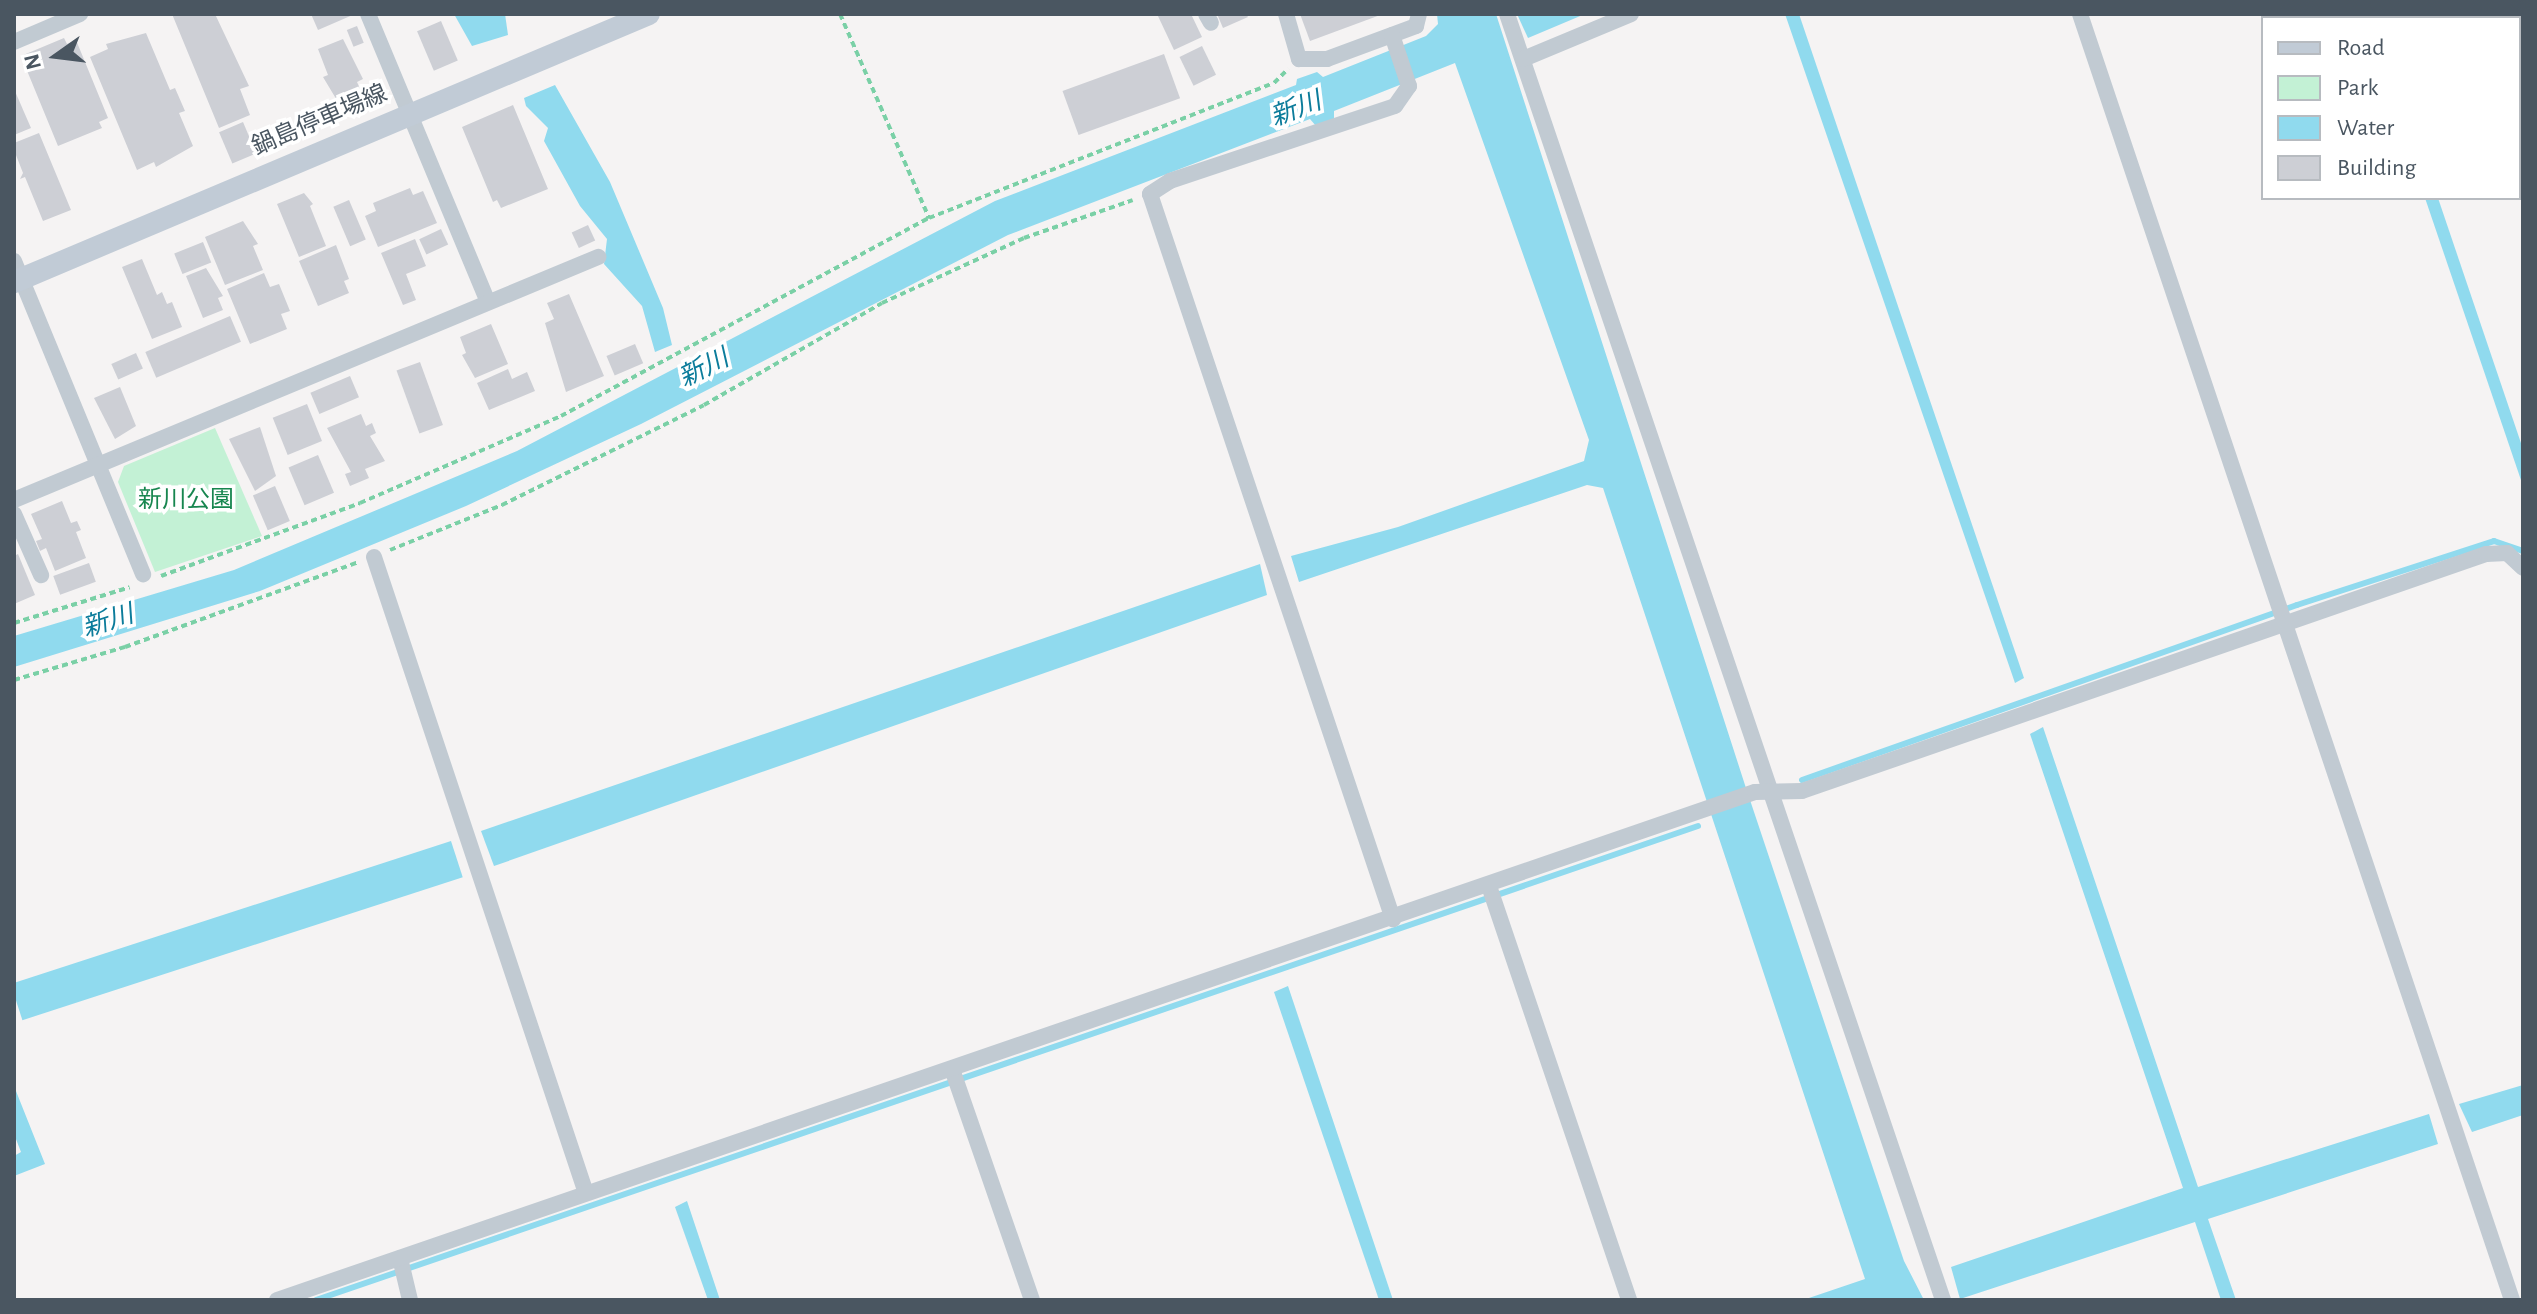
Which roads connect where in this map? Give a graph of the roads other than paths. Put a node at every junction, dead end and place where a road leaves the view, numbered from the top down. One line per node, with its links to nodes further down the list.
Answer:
1 (80, 14): 10 (street)
2 (368, 14): 12 (street)
3 (649, 14): 12 (main road, 鍋島停車場線)
4 (1286, 14): 9 (street)
5 (1419, 14): 9 (street)
6 (1507, 14): 11 (street)
7 (1631, 14): 11 (street)
8 (2080, 14): 23 (street)
9 (1394, 39): 26 (street)
10 (14, 42)
11 (1523, 59): 24 (street)
12 (408, 111): 14 (main road, 鍋島停車場線); 15 (street)
13 (598, 257): 15 (street)
14 (17, 274): 16 (street)
15 (488, 302): 16 (street)
16 (98, 465): 17 (street); 22 (street)
17 (14, 500)
18 (14, 514): 21 (street)
19 (374, 557): 28 (street)
20 (2523, 568): 23 (street)
21 (41, 575)
22 (142, 580)
23 (2284, 623): 24 (street); 35 (street)
24 (1762, 791): 25 (street); 34 (street)
25 (1492, 893): 26 (street); 33 (street)
26 (1393, 919): 27 (street)
27 (952, 1069): 28 (street); 32 (street)
28 (586, 1193): 29 (street)
29 (400, 1258): 30 (street); 31 (street)
30 (277, 1300)
31 (410, 1300)
32 (1032, 1300)
33 (1629, 1300)
34 (1943, 1300)
35 (2512, 1300)

